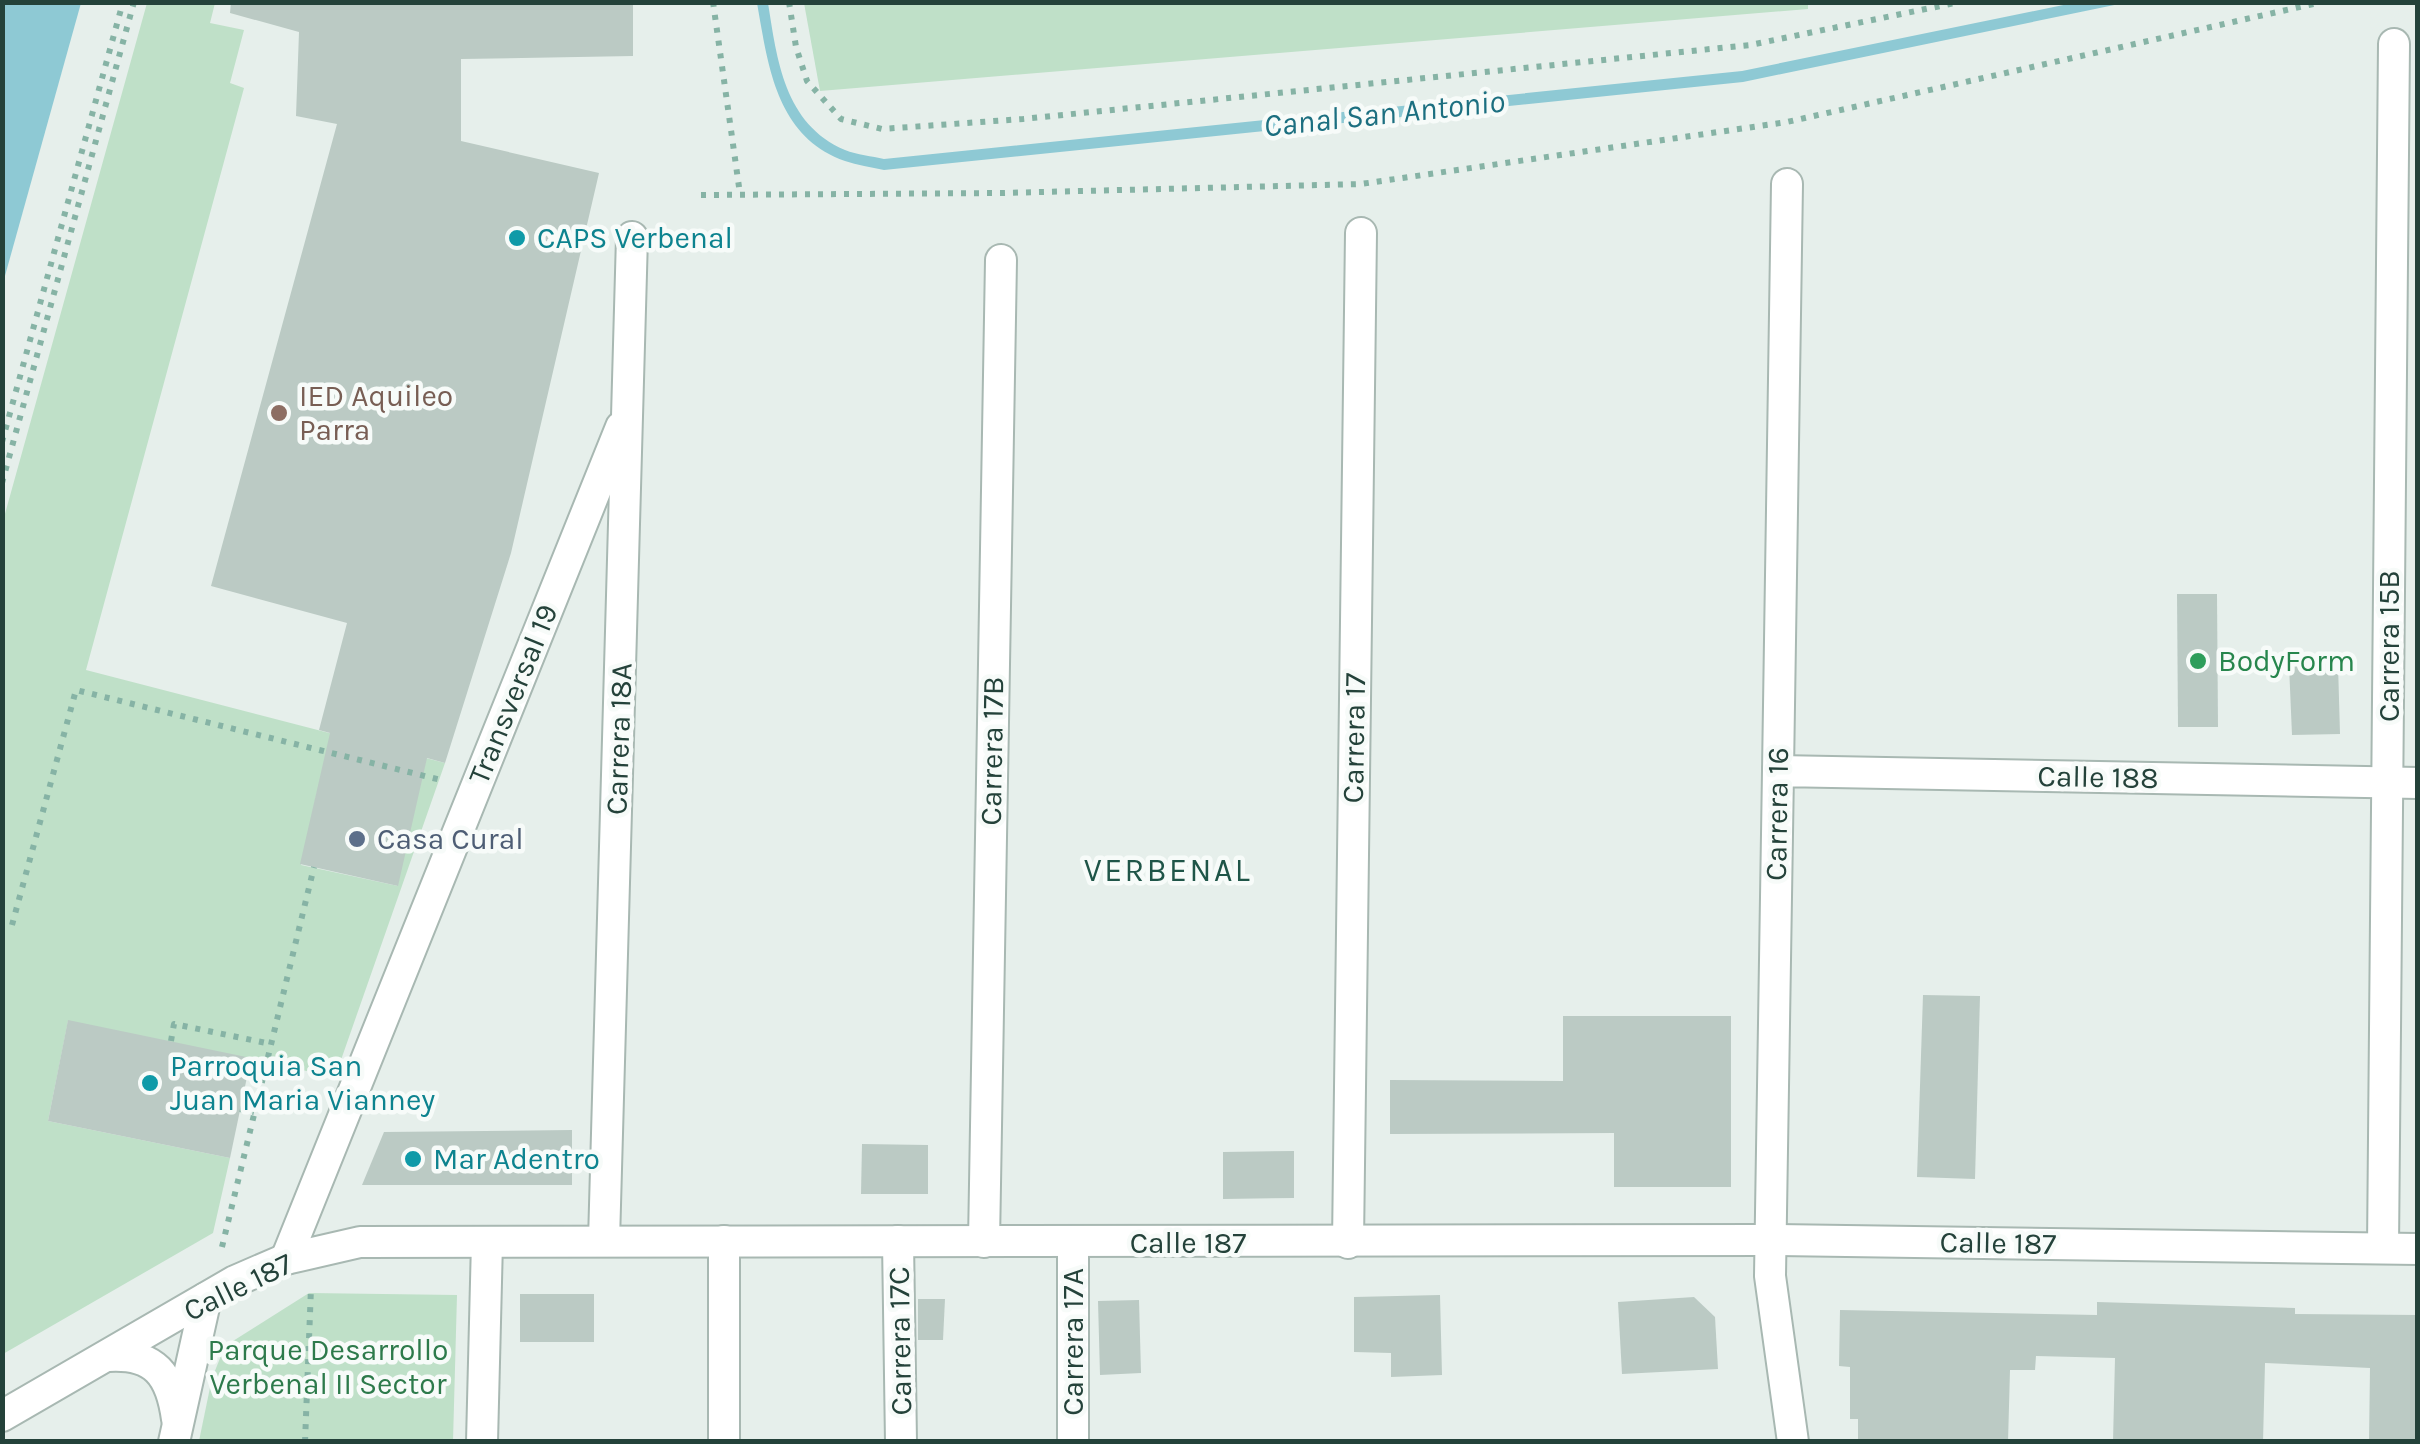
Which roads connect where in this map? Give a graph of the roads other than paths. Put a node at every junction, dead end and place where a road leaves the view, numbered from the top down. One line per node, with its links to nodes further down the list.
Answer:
1 (2394, 44): 8 (street, Carrera 15B)
2 (1786, 184): 7 (street, Carrera 16)
3 (1360, 232): 16 (street, Carrera 17)
4 (632, 237): 6 (street, Carrera 18A)
5 (1000, 260): 14 (street, Carrera 17B)
6 (629, 407): 11 (street, Carrera 18A); 19 (street, Transversal 19)
7 (1778, 772): 8 (street, Calle 188); 10 (street, Carrera 16)
8 (2402, 782): 17 (street, Carrera 15B)
9 (898, 1240): 12 (street, Calle 187); 14 (street, Calle 187); 26 (street, Carrera 17C)
10 (1770, 1240): 16 (street, Calle 187); 17 (street, Calle 187); 28 (street, Carrera 16)
11 (604, 1241): 12 (street, Calle 187); 13 (street, Calle 187)
12 (724, 1241): 25 (street)
13 (486, 1242): 19 (street, Calle 187); 24 (street)
14 (984, 1242): 15 (street, Calle 187)
15 (1074, 1242): 16 (street, Calle 187); 27 (street, Carrera 17A)
16 (1348, 1242)
17 (2383, 1248): 18 (street, Calle 187)
18 (2418, 1249)
19 (286, 1259): 20 (street, Calle 187)
20 (206, 1298): 21 (street, Calle 187); 23 (street)
21 (108, 1356): 22 (street, Calle 187); 23 (street)
22 (2, 1416)
23 (176, 1434)
24 (482, 1442)
25 (724, 1442)
26 (900, 1442)
27 (1072, 1442)
28 (1793, 1442)

